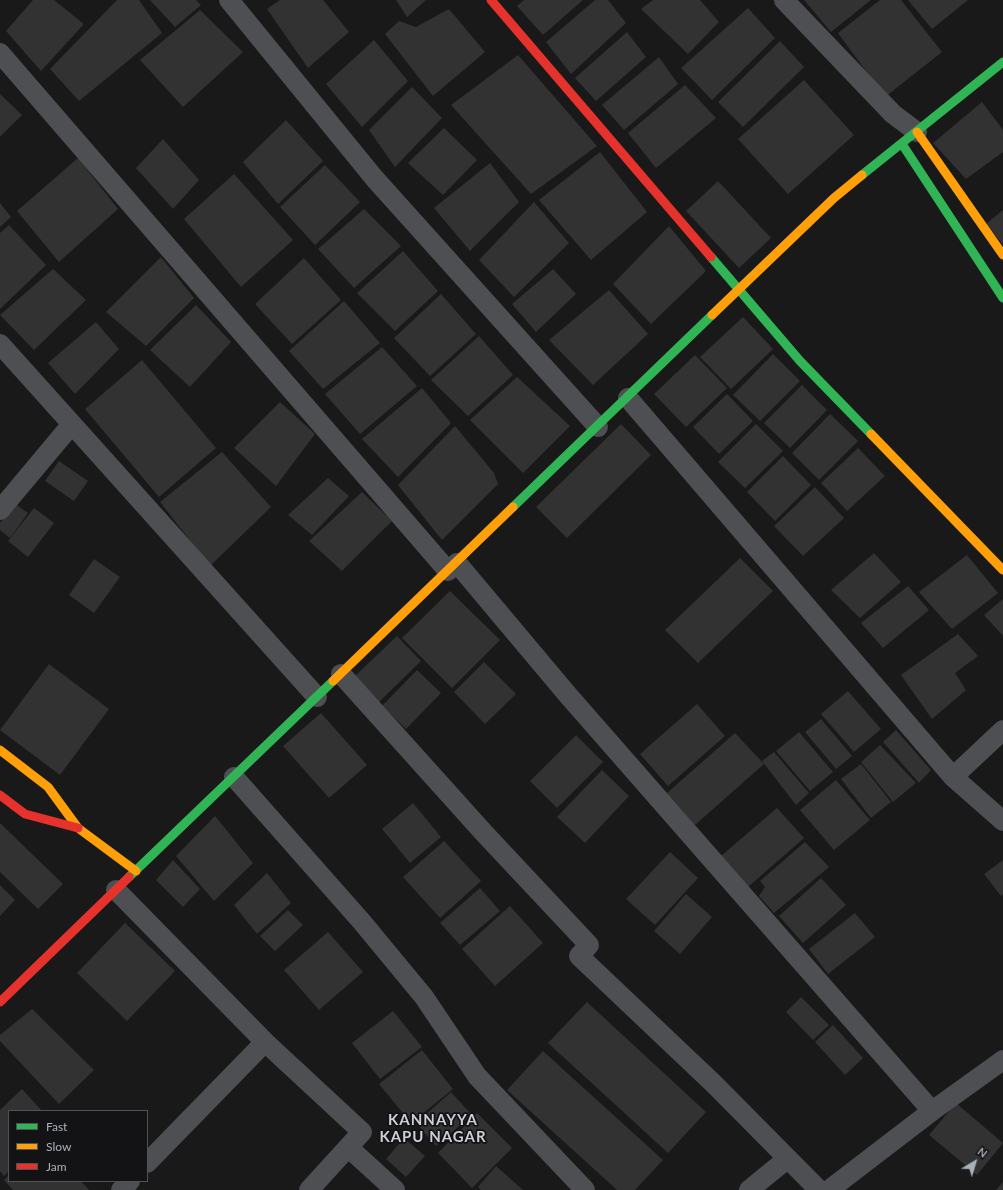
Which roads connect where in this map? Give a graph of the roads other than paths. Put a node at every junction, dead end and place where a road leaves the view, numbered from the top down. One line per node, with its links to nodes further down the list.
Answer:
1 (491, 0): 8 (street)
2 (784, 0): 6 (street)
3 (237, 2): 13 (street)
4 (0, 53): 15 (street)
5 (1003, 62): 6 (street)
6 (910, 138): 7 (street); 8 (street); 9 (street)
7 (1003, 255)
8 (739, 290): 11 (street); 16 (street)
9 (1003, 298)
10 (0, 344): 12 (street)
11 (628, 398): 13 (street); 22 (street)
12 (72, 424): 14 (street); 18 (street)
13 (598, 426): 15 (street)
14 (0, 510)
15 (453, 567): 17 (street); 31 (street)
16 (1003, 570)
17 (341, 674): 18 (street); 33 (street)
18 (317, 697): 21 (street)
19 (1003, 730): 22 (street)
20 (0, 750): 25 (street)
21 (234, 777): 26 (street); 39 (street)
22 (953, 777): 24 (street)
23 (0, 795): 25 (street)
24 (1003, 821)
25 (78, 828): 26 (street)
26 (136, 871): 27 (street)
27 (116, 890): 28 (street); 29 (street)
28 (0, 1002)
29 (265, 1042): 32 (street); 34 (street)
30 (1003, 1060): 31 (street)
31 (932, 1111): 42 (street)
32 (349, 1148): 37 (street); 38 (street)
33 (787, 1159): 40 (street); 41 (street)
34 (148, 1162)
35 (129, 1182): 36 (street)
36 (121, 1190)
37 (309, 1190)
38 (395, 1190)
39 (585, 1190)
40 (749, 1190)
41 (819, 1190)
42 (829, 1190)

